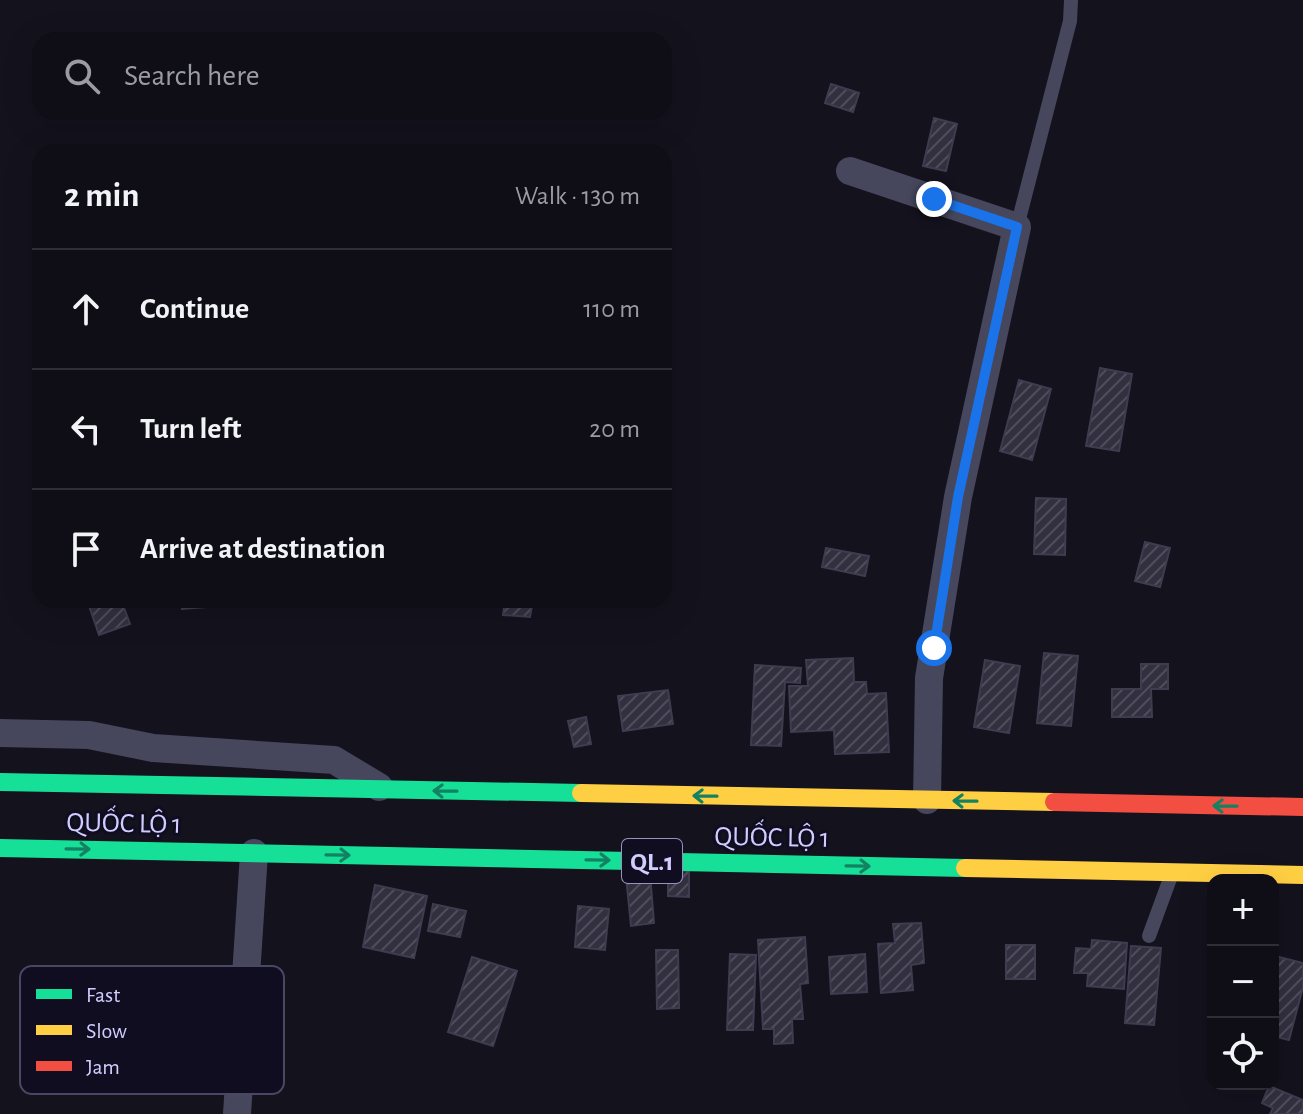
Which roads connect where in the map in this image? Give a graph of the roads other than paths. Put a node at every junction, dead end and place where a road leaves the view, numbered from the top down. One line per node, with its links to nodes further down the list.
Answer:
1 (1071, 0): 3 (lane)
2 (850, 171): 3 (street)
3 (1017, 227): 7 (street)
4 (0, 733): 6 (street)
5 (0, 782): 6 (highway, QUỐC LỘ 1)
6 (392, 789): 7 (highway, QUỐC LỘ 1, one-way to 6)
7 (927, 800): 8 (highway, QUỐC LỘ 1, one-way to 7)
8 (1303, 807)
9 (254, 846): 10 (highway, QUỐC LỘ 1 / QL.1, one-way to 9); 11 (highway, QUỐC LỘ 1 / QL.1, one-way to 11); 14 (street)
10 (0, 848)
11 (1172, 872): 12 (highway, QUỐC LỘ 1 / QL.1); 13 (lane)
12 (1303, 875)
13 (1149, 936)
14 (246, 966)
15 (238, 1094): 16 (street)
16 (237, 1114)

